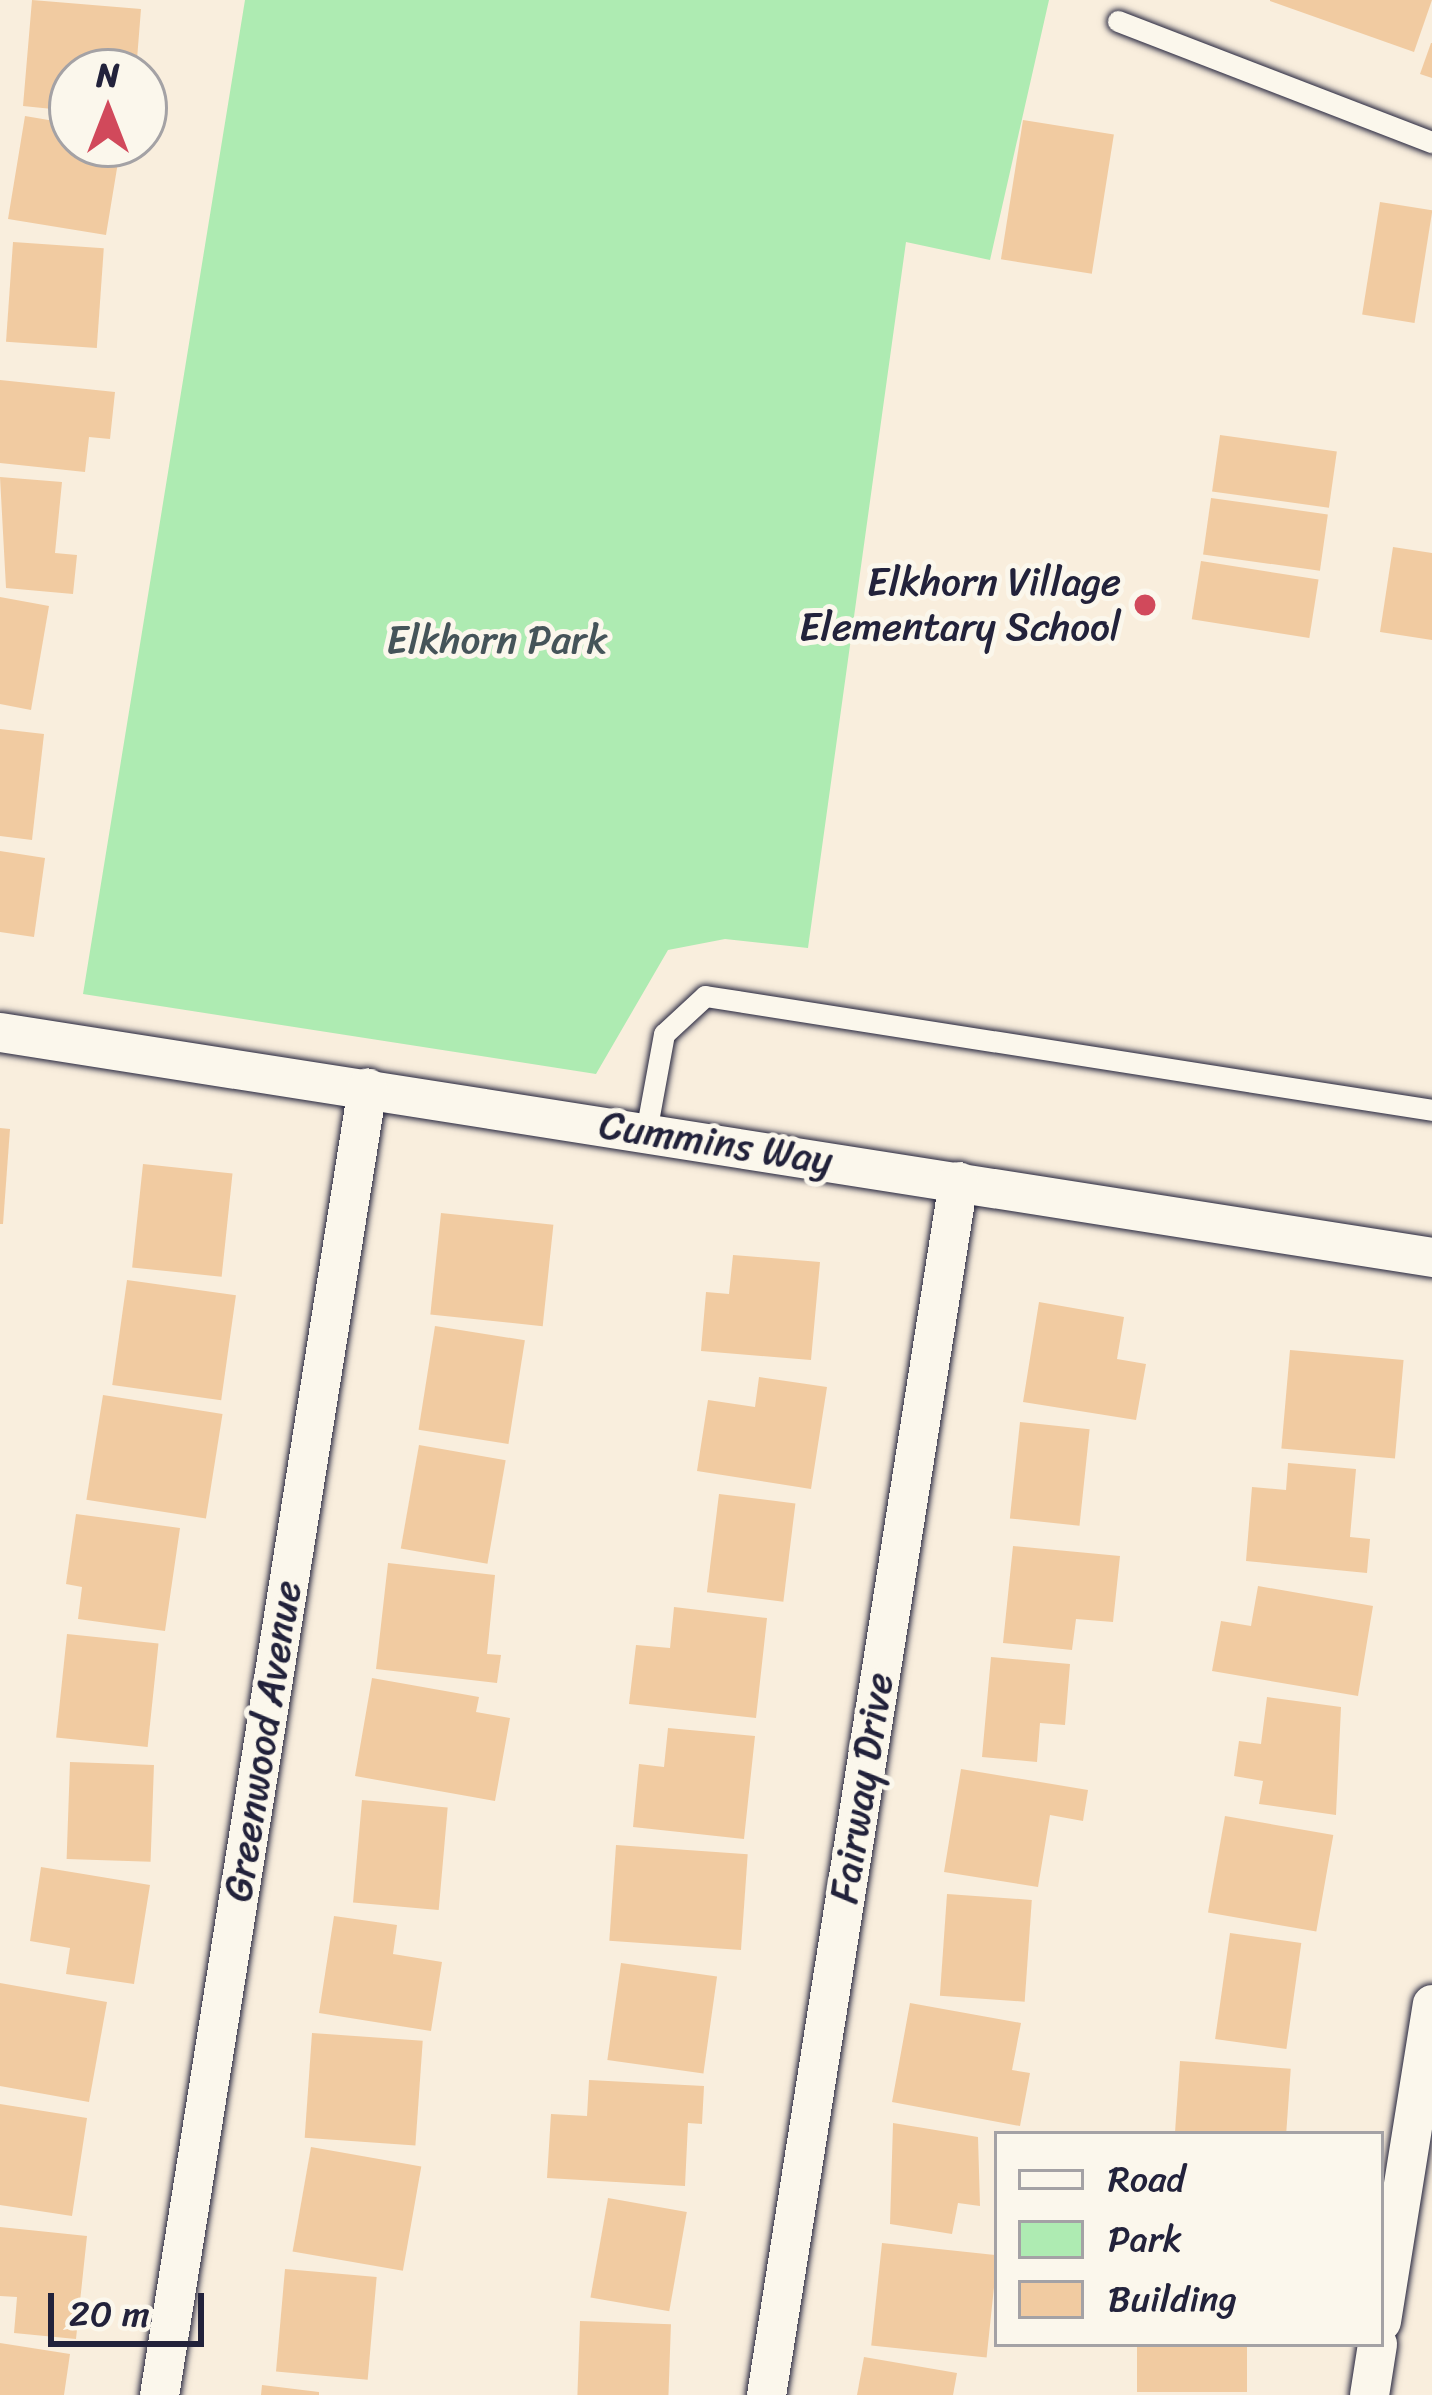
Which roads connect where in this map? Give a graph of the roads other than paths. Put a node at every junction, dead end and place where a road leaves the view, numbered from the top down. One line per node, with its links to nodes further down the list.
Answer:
1 (1118, 20): 2 (lane)
2 (1432, 142)
3 (0, 1032): 4 (street, Cummins Way)
4 (367, 1088): 6 (street, Cummins Way); 12 (street, Greenwood Avenue)
5 (1432, 1110): 6 (lane)
6 (646, 1132): 7 (street, Cummins Way)
7 (958, 1181): 8 (street, Cummins Way); 13 (street, Fairway Drive)
8 (1432, 1257)
9 (1432, 2004): 10 (street)
10 (1384, 2302)
11 (1377, 2347): 14 (street)
12 (159, 2395)
13 (766, 2395)
14 (1369, 2395)

